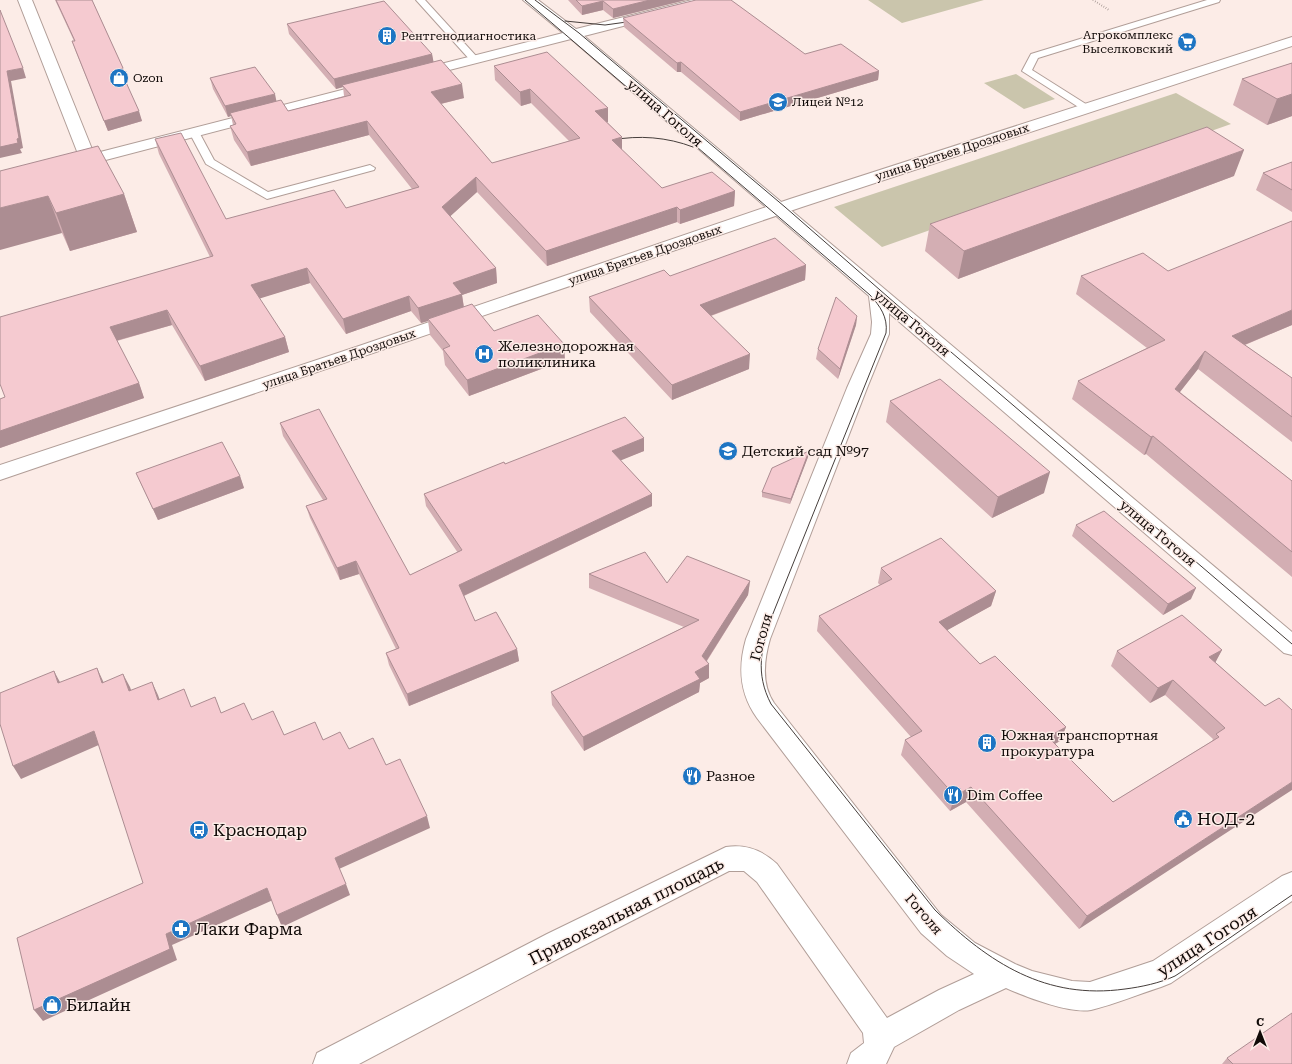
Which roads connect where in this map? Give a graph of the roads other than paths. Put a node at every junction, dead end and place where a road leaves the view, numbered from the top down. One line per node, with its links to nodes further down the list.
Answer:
1 (25, 0): 13 (street)
2 (420, 0): 8 (lane)
3 (530, 0): 6 (street, улица Гоголя)
4 (708, 0): 6 (street)
5 (1216, 0): 11 (lane)
6 (573, 34): 8 (street); 16 (street, улица Гоголя)
7 (1292, 41): 11 (street, улица Братьев Дроздовых)
8 (474, 59): 9 (street)
9 (406, 77)
10 (383, 83): 12 (street)
11 (1086, 108): 16 (street, улица Братьев Дроздовых)
12 (194, 132): 13 (street); 15 (lane)
13 (88, 159): 14 (street)
14 (59, 166)
15 (370, 168)
16 (778, 209): 17 (street, улица Гоголя); 18 (street, улица Братьев Дроздовых)
17 (878, 294): 19 (street, улица Гоголя); 21 (street, Гоголя)
18 (0, 473)
19 (1292, 646)
20 (1292, 886): 21 (street, улица Гоголя)
21 (1005, 974): 22 (street)
22 (880, 1038): 23 (street, Привокзальная площадь); 24 (street)
23 (328, 1064)
24 (862, 1064)

